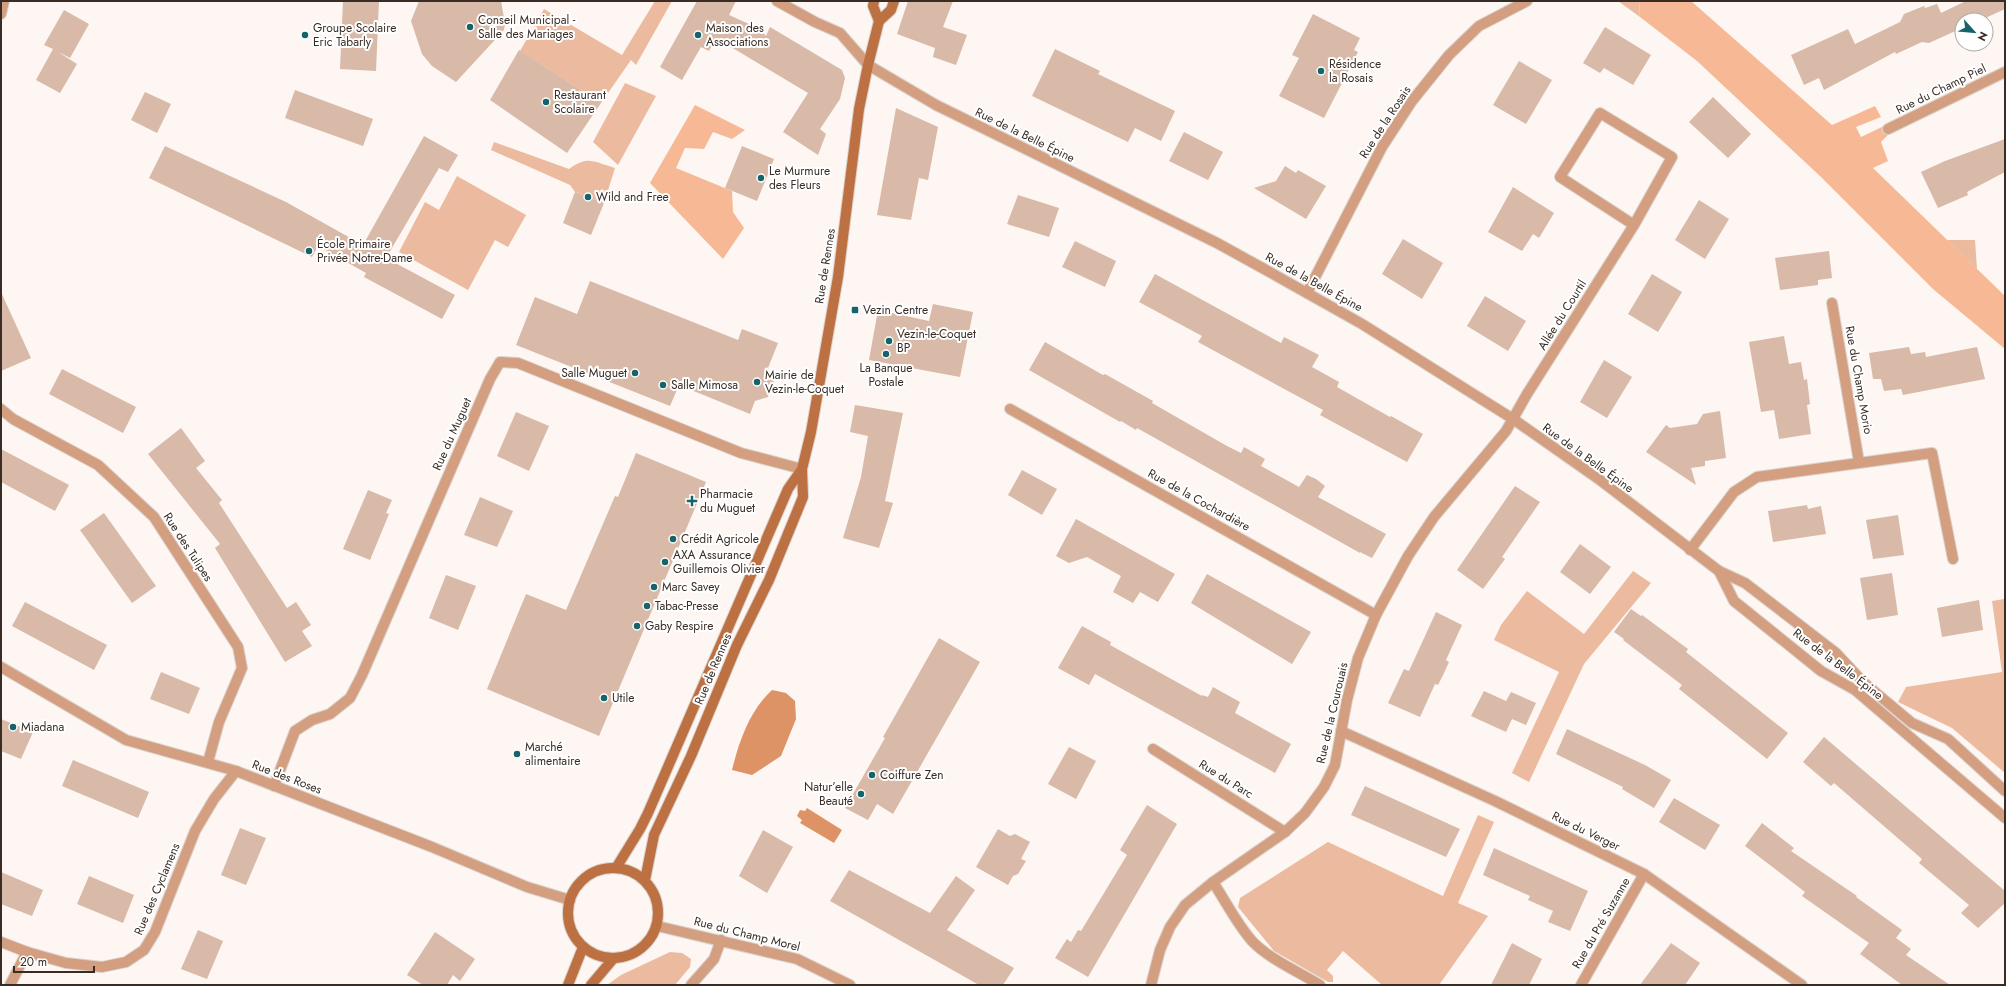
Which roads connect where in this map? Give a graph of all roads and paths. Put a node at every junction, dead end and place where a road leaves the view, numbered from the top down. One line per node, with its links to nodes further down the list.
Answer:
1 (4, 1): 6 (street)
2 (777, 1): 8 (street, Rue de la Belle Épine)
3 (874, 1): 7 (main road)
4 (894, 1): 7 (main road)
5 (1527, 1): 12 (street, Rue de la Rosais)
6 (1, 14)
7 (879, 21): 8 (main road, Rue de Rennes)
8 (868, 65): 12 (street, Rue de la Belle Épine); 18 (main road, Rue de Rennes)
9 (2005, 72): 10 (street, Rue du Champ Piel)
10 (1888, 129)
11 (1634, 225): 11 (street, Allée du Courtil); 16 (street, Allée du Courtil)
12 (1307, 293): 16 (street, Rue de la Belle Épine)
13 (1832, 303): 17 (street, Rue du Champ Morio)
14 (1, 409): 26 (street, Rue des Tulipes)
15 (1010, 409): 22 (street, Rue de la Cochardière)
16 (1513, 419): 19 (street, Rue de la Belle Épine); 22 (street, Rue de la Courouais)
17 (1859, 462): 19 (street); 20 (street)
18 (802, 469): 28 (street, Rue du Muguet); 32 (main road, Rue de Rennes); 34 (main road, Rue de Rennes)
19 (1690, 550): 21 (street, Rue de la Belle Épine)
20 (1953, 559)
21 (1719, 571): 29 (street, Rue de la Belle Épine); 30 (street, Rue de la Belle Épine)
22 (1376, 615): 24 (street, Rue de la Courouais)
23 (1, 667): 26 (street, Rue des Roses)
24 (1341, 732): 31 (street, Rue de la Courouais); 33 (street, Rue du Verger)
25 (1153, 749): 31 (street, Rue du Parc)
26 (208, 762): 27 (street, Rue des Roses)
27 (236, 771): 28 (street, Rue des Roses); 41 (street, Rue des Cyclamens)
28 (274, 786): 36 (street, Rue des Roses)
29 (2005, 791)
30 (2005, 818)
31 (1285, 832): 35 (street, Rue de la Courouais)
32 (616, 868): 34 (main road); 36 (main road)
33 (1644, 874): 50 (street, Rue du Pré Suzanne); 51 (street, Rue du Verger)
34 (644, 880): 37 (main road)
35 (1213, 882): 48 (street, Rue de la Courouais); 49 (street)
36 (570, 900): 40 (main road)
37 (657, 926): 38 (street, Rue du Champ Morel); 42 (main road)
38 (721, 940): 46 (street); 47 (street, Rue du Champ Morel)
39 (1, 942): 41 (street, Rue des Cyclamens)
40 (583, 947): 42 (main road); 44 (main road)
41 (27, 952): 43 (street)
42 (613, 959): 45 (main road)
43 (10, 985)
44 (568, 985)
45 (591, 985)
46 (691, 985)
47 (850, 985)
48 (1151, 985)
49 (1320, 985)
50 (1581, 985)
51 (1802, 985)

